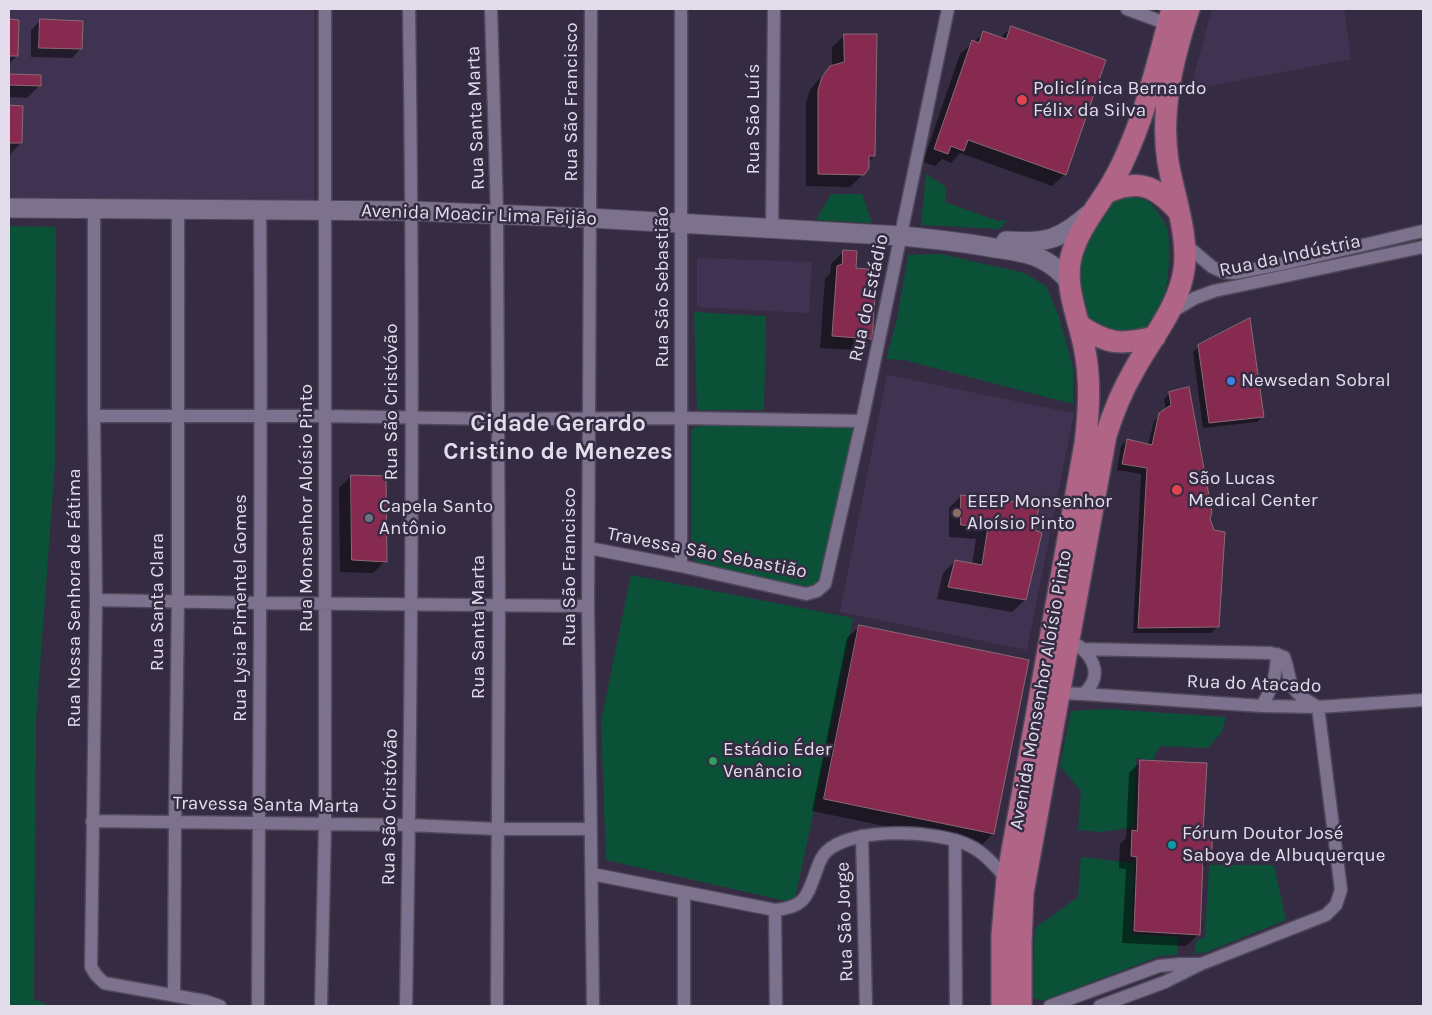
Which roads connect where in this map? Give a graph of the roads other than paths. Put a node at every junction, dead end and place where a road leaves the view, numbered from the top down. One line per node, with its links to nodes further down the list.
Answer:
1 (324, 9): 16 (street, Rua Monsenhor Aloísio Pinto)
2 (409, 9): 17 (street, Rua São Cristóvão)
3 (491, 9): 20 (street, Rua Santa Marta)
4 (591, 9): 21 (street, Rua São Francisco)
5 (681, 9): 22 (street, Rua São Sebastião)
6 (774, 9): 23 (street, Rua São Luís)
7 (948, 9): 25 (street, Rua do Estádio)
8 (1127, 9): 10 (street)
9 (1189, 9): 19 (main road, Avenida Monsenhor Aloísio Pinto)
10 (1170, 16): 11 (main road, Avenida Monsenhor Aloísio Pinto)
11 (1106, 193): 18 (main road, Avenida Monsenhor Aloísio Pinto); 19 (main road)
12 (9, 208): 13 (main road, Avenida Moacir Lima Feijão)
13 (94, 208): 14 (main road, Avenida Moacir Lima Feijão); 33 (street, Rua Nossa Senhora de Fátima)
14 (178, 209): 15 (main road, Avenida Moacir Lima Feijão); 34 (street, Rua Santa Clara)
15 (260, 210): 16 (main road, Avenida Moacir Lima Feijão); 35 (street, Rua Lysia Pimentel Gomes)
16 (325, 210): 17 (main road, Avenida Moacir Lima Feijão); 36 (street, Rua Monsenhor Aloísio Pinto)
17 (412, 211): 20 (main road, Avenida Moacir Lima Feijão); 37 (street, Rua São Cristóvão)
18 (1092, 211): 26 (main road); 29 (main road, Avenida Monsenhor Aloísio Pinto)
19 (1179, 212): 27 (main road, Avenida Monsenhor Aloísio Pinto)
20 (497, 214): 21 (main road, Avenida Moacir Lima Feijão); 40 (street, Rua Santa Marta)
21 (590, 218): 22 (main road, Avenida Moacir Lima Feijão); 38 (street, Rua São Francisco)
22 (682, 224): 23 (main road, Avenida Moacir Lima Feijão); 39 (street, Rua São Sebastião)
23 (772, 229): 25 (main road, Avenida Moacir Lima Feijão)
24 (1423, 231): 27 (street, Rua da Indústria)
25 (902, 236): 26 (main road, Avenida Moacir Lima Feijão); 41 (street, Rua do Estádio)
26 (948, 240): 29 (main road)
27 (1184, 243): 30 (main road, Avenida Monsenhor Aloísio Pinto)
28 (1423, 247): 30 (street, Rua da Indústria)
29 (1069, 281): 31 (main road, Avenida Monsenhor Aloísio Pinto)
30 (1169, 314): 32 (main road, Avenida Monsenhor Aloísio Pinto)
31 (1079, 325): 32 (main road); 69 (main road, Avenida Monsenhor Aloísio Pinto)
32 (1155, 337): 52 (main road, Avenida Monsenhor Aloísio Pinto)
33 (94, 416): 34 (street); 45 (street, Rua Nossa Senhora de Fátima)
34 (177, 416): 35 (street); 46 (street, Rua Santa Clara)
35 (261, 416): 36 (street); 47 (street, Rua Lysia Pimentel Gomes)
36 (326, 416): 37 (street); 48 (street, Rua Monsenhor Aloísio Pinto)
37 (411, 417): 40 (street); 49 (street, Rua São Cristóvão)
38 (589, 418): 39 (street); 40 (street); 42 (street, Rua São Francisco)
39 (682, 418): 41 (street); 43 (street, Rua São Sebastião)
40 (497, 419): 50 (street, Rua Santa Marta)
41 (862, 421): 44 (street, Rua do Estádio)
42 (589, 548): 43 (street, Travessa São Sebastião); 51 (street, Rua São Francisco)
43 (681, 566): 44 (street, Travessa São Sebastião)
44 (817, 591)
45 (96, 600): 46 (street); 59 (street, Rua Nossa Senhora de Fátima)
46 (178, 601): 47 (street); 60 (street, Rua Santa Clara)
47 (259, 603): 48 (street); 61 (street, Rua Lysia Pimentel Gomes)
48 (326, 603): 49 (street); 62 (street, Rua Monsenhor Aloísio Pinto)
49 (410, 605): 50 (street); 63 (street, Rua São Cristóvão)
50 (499, 605): 51 (street); 64 (street, Rua Santa Marta)
51 (588, 606): 65 (street, Rua São Francisco)
52 (1075, 644): 53 (street); 54 (main road, Avenida Monsenhor Aloísio Pinto); 55 (street)
53 (1278, 654): 57 (street); 58 (street)
54 (1058, 693): 55 (street, Rua do Atacado); 85 (main road, Avenida Monsenhor Aloísio Pinto)
55 (1083, 694): 57 (street, Rua do Atacado)
56 (1423, 700): 58 (street, Rua do Atacado)
57 (1262, 706): 58 (street, Rua do Atacado)
58 (1318, 707): 72 (street)
59 (92, 821): 60 (street, Travessa Santa Marta); 73 (street, Rua Nossa Senhora de Fátima)
60 (174, 823): 61 (street, Travessa Santa Marta); 73 (street, Rua Santa Clara)
61 (258, 824): 62 (street, Travessa Santa Marta); 75 (street, Rua Lysia Pimentel Gomes)
62 (325, 824): 63 (street, Travessa Santa Marta); 76 (street, Rua Monsenhor Aloísio Pinto)
63 (409, 825): 64 (street, Travessa Santa Marta); 77 (street, Rua São Cristóvão)
64 (498, 829): 65 (street, Travessa Santa Marta); 78 (street, Rua Santa Marta)
65 (590, 829): 68 (street, Rua São Francisco)
66 (862, 836): 67 (street); 71 (street); 82 (street, Rua São Jorge)
67 (955, 840): 69 (street); 83 (street)
68 (592, 874): 70 (street); 79 (street, Rua São Francisco)
69 (1007, 879): 84 (main road, Avenida Monsenhor Aloísio Pinto)
70 (684, 892): 71 (street); 80 (street)
71 (775, 910): 81 (street)
72 (1201, 964): 86 (street); 87 (street)
73 (174, 995): 74 (street)
74 (220, 1006)
75 (258, 1006)
76 (320, 1006)
77 (406, 1006)
78 (497, 1006)
79 (593, 1006)
80 (684, 1006)
81 (776, 1006)
82 (866, 1006)
83 (956, 1006)
84 (1002, 1006)
85 (1020, 1006)
86 (1050, 1006)
87 (1100, 1006)

